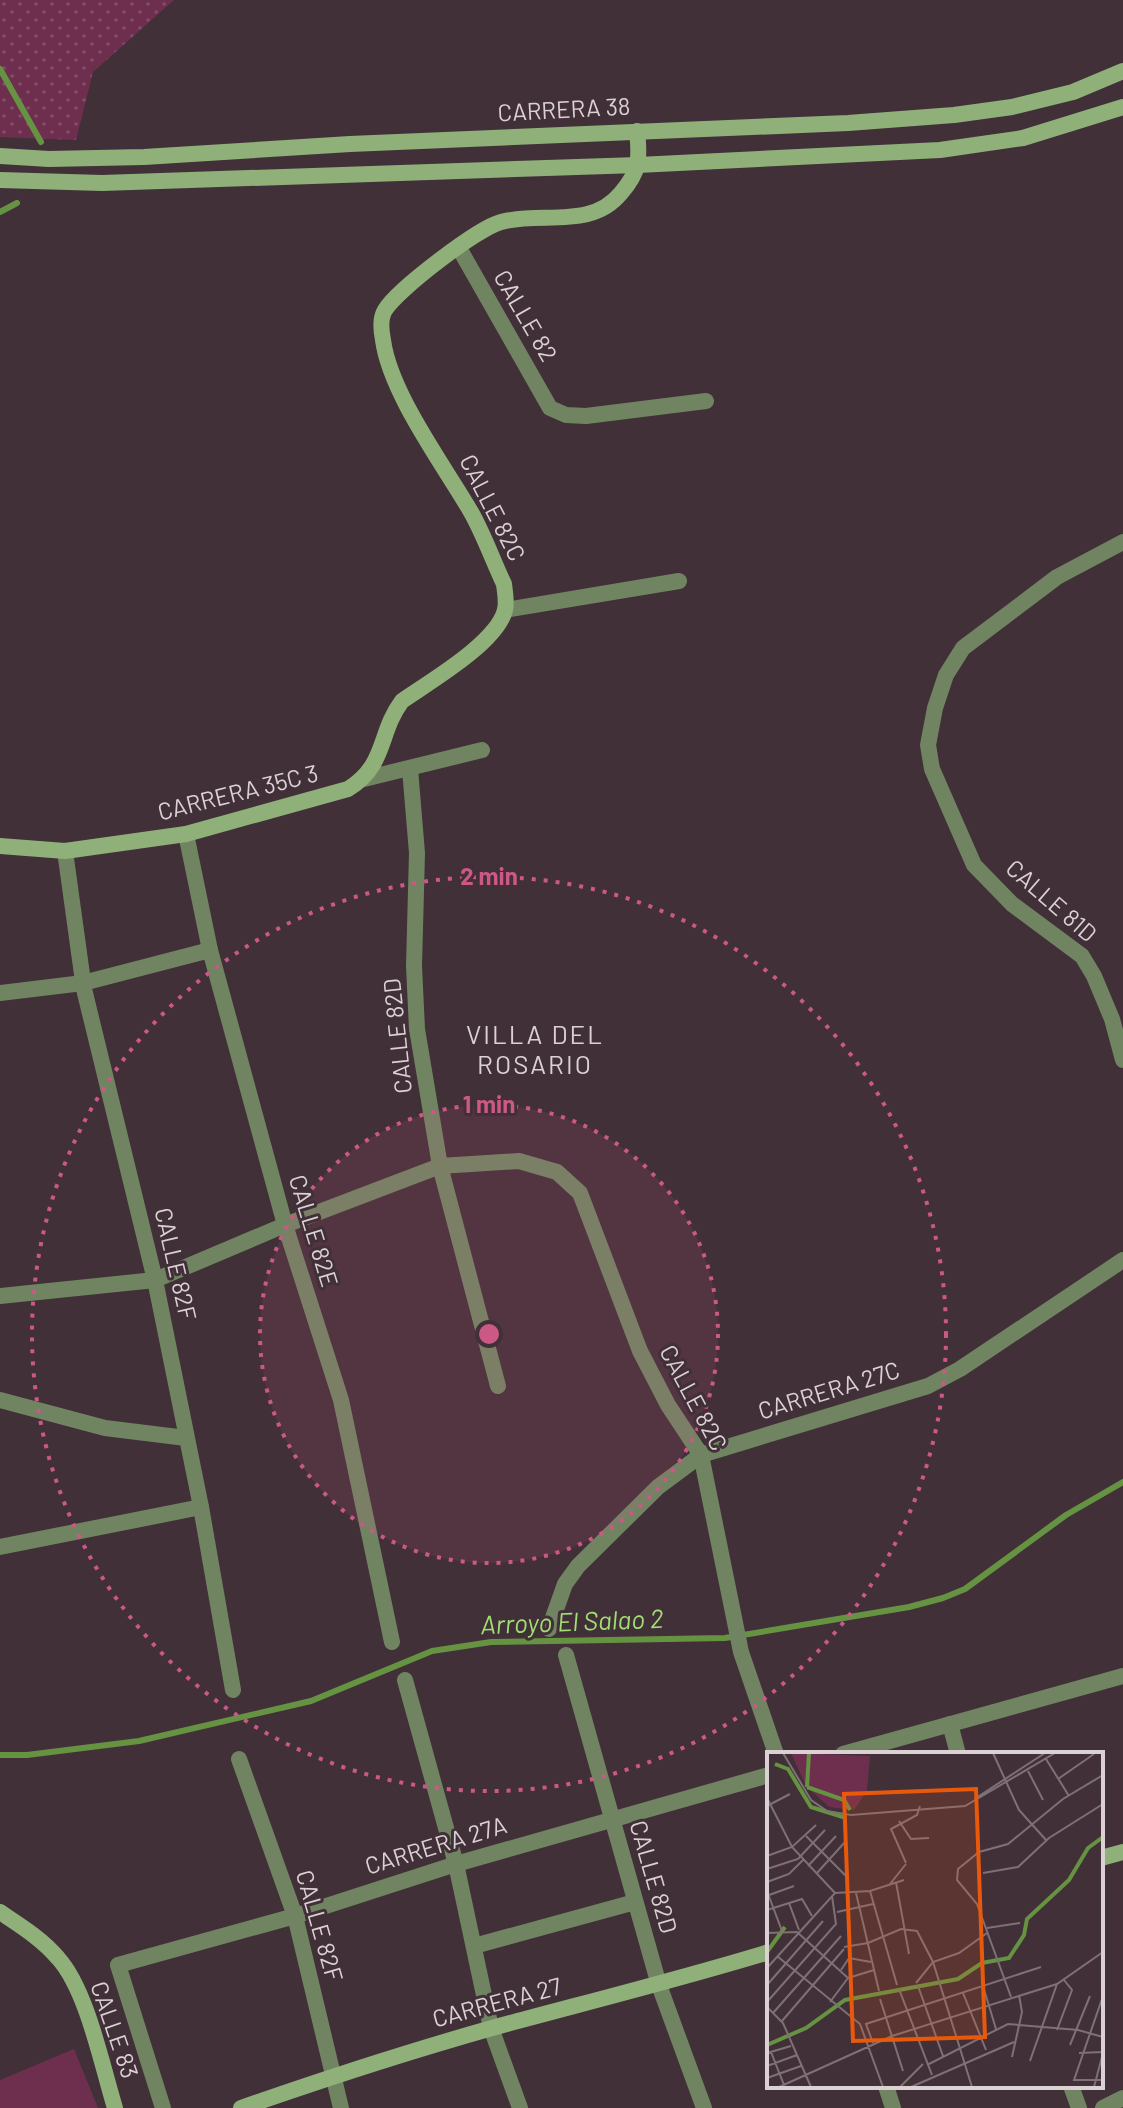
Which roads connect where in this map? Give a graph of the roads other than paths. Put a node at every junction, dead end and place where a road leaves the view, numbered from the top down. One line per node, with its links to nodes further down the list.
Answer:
1 (1123, 71): 3 (main road, CARRERA 38)
2 (1123, 107): 5 (main road)
3 (637, 131): 4 (main road, CARRERA 38); 5 (main road)
4 (0, 156)
5 (638, 165): 6 (main road); 7 (main road)
6 (0, 180)
7 (459, 248): 8 (street, CALLE 82); 11 (main road, CALLE 82C)
8 (706, 401)
9 (1123, 542): 21 (street, CALLE 81D)
10 (679, 581): 11 (street)
11 (505, 610): 14 (main road)
12 (482, 750): 13 (street, CARRERA 35C 3)
13 (410, 769): 14 (street, CARRERA 35C 3); 22 (street, CALLE 82D)
14 (364, 779): 15 (main road, CARRERA 35C 3)
15 (186, 834): 17 (main road, CARRERA 35C 3); 18 (street, CALLE 82E)
16 (0, 846): 17 (main road, CARRERA 35C 3)
17 (65, 851): 19 (street, CALLE 82F)
18 (210, 950): 19 (street); 23 (street, CALLE 82E)
19 (83, 983): 20 (street); 25 (street, CALLE 82F)
20 (0, 993)
21 (1123, 1060)
22 (440, 1166): 23 (street); 27 (street, CALLE 82D); 30 (street, CALLE 82C)
23 (285, 1225): 25 (street); 34 (street, CALLE 82E)
24 (1123, 1260): 30 (street, CARRERA 27C)
25 (155, 1280): 26 (street); 29 (street, CALLE 82F)
26 (0, 1296)
27 (498, 1386)
28 (0, 1400): 29 (street)
29 (186, 1438): 31 (street, CALLE 82F)
30 (701, 1455): 33 (street, CARRERA 27C); 40 (street, CALLE 82C)
31 (201, 1507): 32 (street); 38 (street, CALLE 82F)
32 (0, 1547)
33 (549, 1629)
34 (392, 1642)
35 (566, 1655): 45 (street, CALLE 82D)
36 (1123, 1678): 39 (street)
37 (405, 1680): 48 (street)
38 (233, 1690)
39 (950, 1724): 41 (street); 42 (street)
40 (775, 1752)
41 (850, 1752)
42 (957, 1752)
43 (239, 1759): 51 (street, CALLE 82F)
44 (767, 1776): 45 (street, CARRERA 27A)
45 (612, 1819): 48 (street, CARRERA 27A); 49 (street, CALLE 82D)
46 (1123, 1852): 47 (main road)
47 (1103, 1857)
48 (456, 1864): 51 (street, CARRERA 27A); 52 (street)
49 (635, 1902): 52 (street); 55 (street, CALLE 82D)
50 (0, 1912): 61 (main road, CALLE 83)
51 (295, 1916): 54 (street, CARRERA 27A); 57 (street, CALLE 82F)
52 (474, 1946): 56 (street)
53 (767, 1953): 55 (main road, CARRERA 27)
54 (118, 1965): 62 (street, CALLE 83)
55 (659, 1985): 56 (main road, CARRERA 27); 66 (street, CALLE 82D)
56 (491, 2028): 57 (main road, CARRERA 27); 65 (street)
57 (332, 2077): 63 (main road, CARRERA 27); 64 (street, CALLE 82F)
58 (887, 2088): 67 (street)
59 (1072, 2088): 68 (street)
60 (1123, 2098): 69 (street)
61 (115, 2108)
62 (163, 2108)
63 (241, 2108)
64 (341, 2108)
65 (520, 2108)
66 (704, 2108)
67 (893, 2108)
68 (1079, 2108)
69 (1103, 2108)

